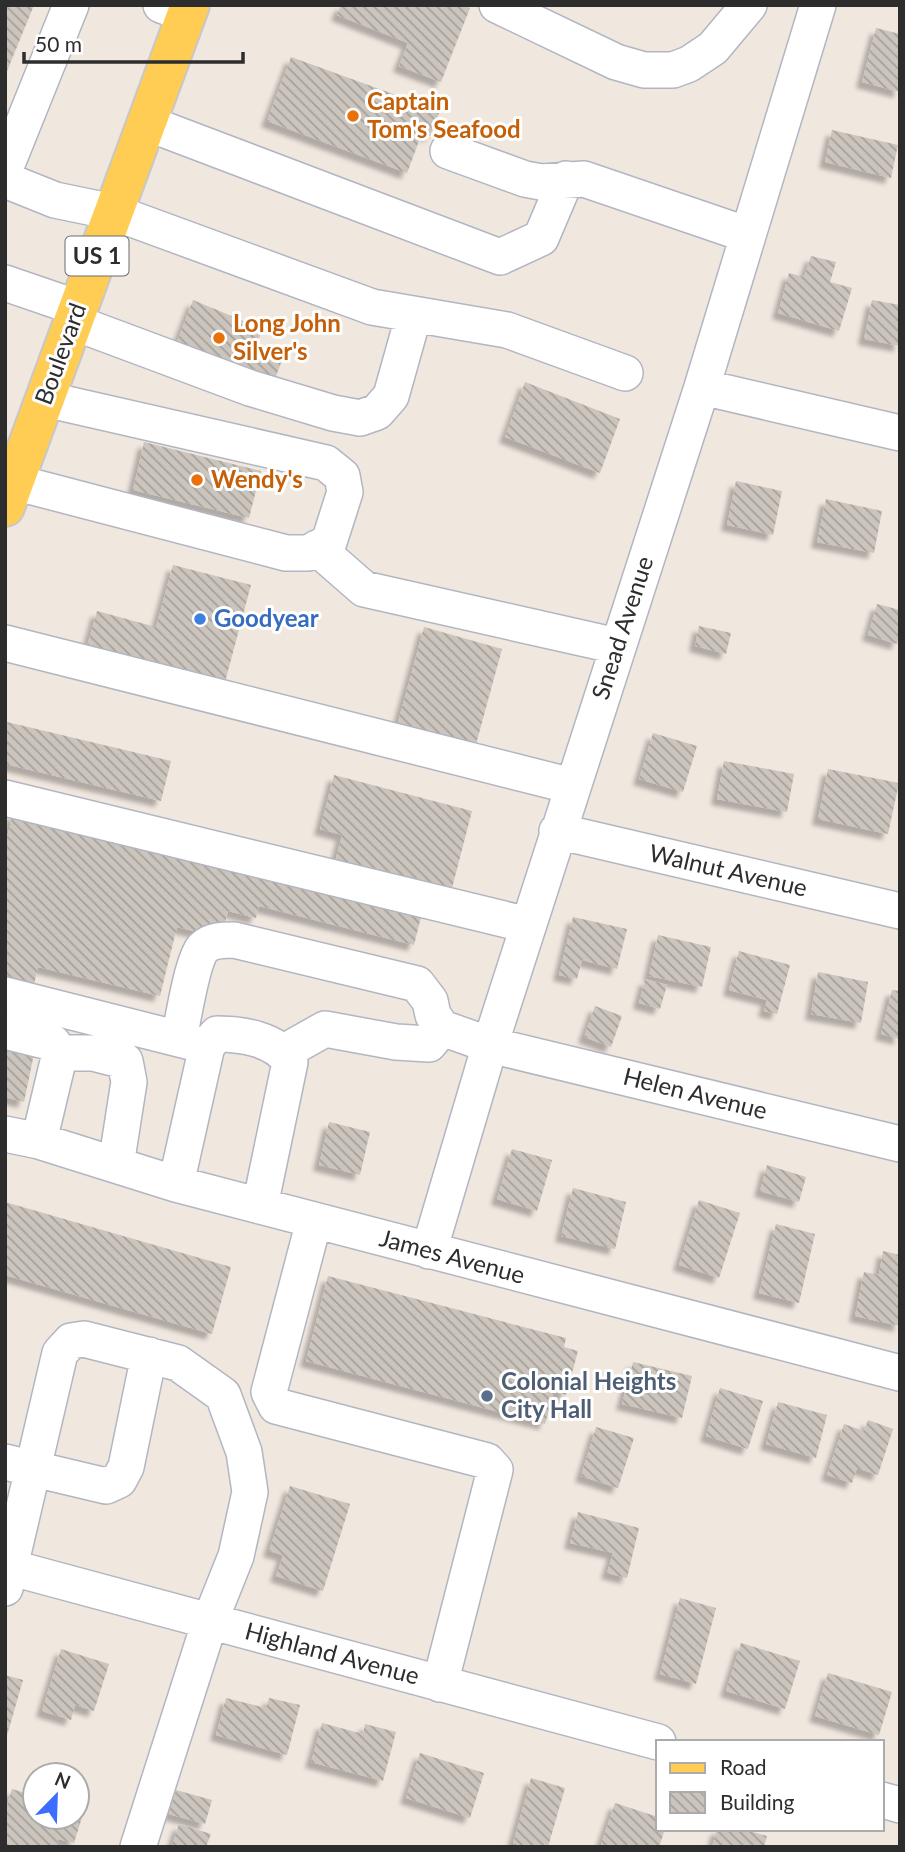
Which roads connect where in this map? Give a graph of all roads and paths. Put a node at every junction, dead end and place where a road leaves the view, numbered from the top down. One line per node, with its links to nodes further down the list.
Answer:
1 (71, 5): 8 (street)
2 (497, 5): 3 (street)
3 (749, 5)
4 (818, 5): 12 (street, Snead Avenue)
5 (179, 8): 6 (main road, Boulevard / US 1)
6 (147, 123): 9 (street); 11 (main road, Boulevard / US 1)
7 (448, 151): 9 (street)
8 (5, 169)
9 (566, 179): 12 (street)
10 (5, 180): 11 (street)
11 (113, 212): 14 (street); 15 (main road, Boulevard / US 1)
12 (748, 235): 17 (street, Snead Avenue)
13 (5, 283): 15 (street)
14 (414, 314): 15 (street); 16 (street)
15 (75, 315): 18 (main road, Boulevard / US 1)
16 (625, 373)
17 (702, 387): 19 (street); 23 (street, Snead Avenue)
18 (45, 399): 20 (main road, Boulevard / US 1); 21 (street)
19 (900, 433)
20 (10, 494): 21 (street)
21 (317, 548): 23 (street)
22 (5, 643): 24 (street)
23 (617, 646): 24 (street, Snead Avenue)
24 (572, 786): 26 (street, Snead Avenue)
25 (5, 799): 28 (street)
26 (557, 831): 27 (street, Walnut Avenue); 28 (street, Snead Avenue)
27 (900, 911)
28 (528, 925): 33 (street, Snead Avenue)
29 (5, 995): 32 (street)
30 (442, 1028): 32 (street); 33 (street, Helen Avenue); 34 (street)
31 (5, 1031): 35 (street)
32 (193, 1042): 34 (street); 40 (street)
33 (490, 1045): 38 (street, Helen Avenue); 43 (street, Snead Avenue)
34 (284, 1052): 41 (street)
35 (60, 1053): 37 (street); 39 (street)
36 (5, 1134): 37 (street, James Avenue)
37 (39, 1141): 39 (street, James Avenue)
38 (900, 1144)
39 (116, 1165): 40 (street, James Avenue)
40 (176, 1184): 41 (street, James Avenue)
41 (260, 1206): 42 (street, James Avenue)
42 (314, 1221): 43 (street, James Avenue); 49 (street)
43 (429, 1251): 45 (street, James Avenue)
44 (149, 1355): 46 (street); 46 (street); 48 (street)
45 (900, 1373)
46 (19, 1466): 47 (street)
47 (7, 1574): 48 (street, Highland Avenue)
48 (210, 1621): 49 (street, Highland Avenue); 51 (street)
49 (440, 1684): 50 (street, Highland Avenue)
50 (656, 1741)
51 (138, 1847)

